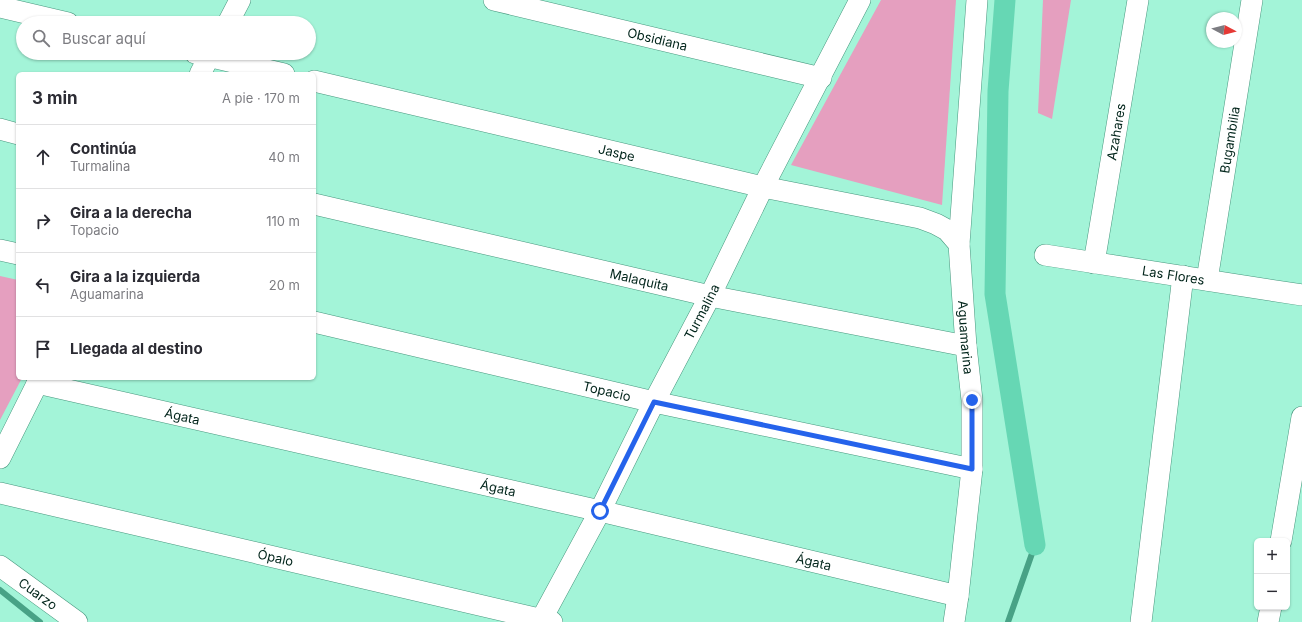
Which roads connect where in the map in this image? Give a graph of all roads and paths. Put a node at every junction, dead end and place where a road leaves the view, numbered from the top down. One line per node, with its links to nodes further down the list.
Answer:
1 (240, 0): 9 (street)
2 (494, 0): 12 (street, Obsidiana)
3 (860, 0): 12 (street, Turmalina)
4 (977, 0): 18 (street, Aguamarina)
5 (1138, 0): 22 (street, Azahares)
6 (1252, 0): 24 (street, Bugambilia)
7 (0, 7): 8 (street)
8 (38, 16)
9 (232, 16)
10 (209, 60): 11 (street)
11 (273, 72)
12 (821, 78): 16 (street, Turmalina)
13 (316, 81): 16 (street, Jaspe)
14 (0, 129): 15 (street)
15 (16, 133)
16 (763, 187): 18 (street, Jaspe); 26 (street, Turmalina)
17 (316, 204): 26 (street, Malaquita)
18 (960, 244): 28 (street, Aguamarina)
19 (0, 250): 20 (street)
20 (16, 254)
21 (1044, 255): 22 (street, Las Flores)
22 (1094, 263): 23 (street, Las Flores)
23 (1183, 276): 24 (street, Las Flores); 43 (street)
24 (1207, 280): 25 (street, Las Flores)
25 (1302, 295)
26 (710, 296): 28 (street, Malaquita); 30 (street, Turmalina)
27 (316, 322): 30 (street, Topacio)
28 (966, 346): 33 (street, Aguamarina)
29 (39, 380): 32 (street); 35 (street, Ágata)
30 (654, 402): 33 (street, Topacio); 35 (street, Turmalina)
31 (1302, 417): 36 (street)
32 (0, 458)
33 (972, 469): 38 (street, Aguamarina)
34 (0, 492): 40 (street, Ópalo)
35 (600, 511): 38 (street, Ágata); 40 (street, Turmalina)
36 (1282, 538)
37 (0, 566): 41 (street, Cuarzo)
38 (958, 596): 42 (street, Aguamarina)
39 (1270, 610): 44 (street)
40 (544, 621)
41 (77, 622)
42 (954, 622)
43 (1141, 622)
44 (1268, 622)

